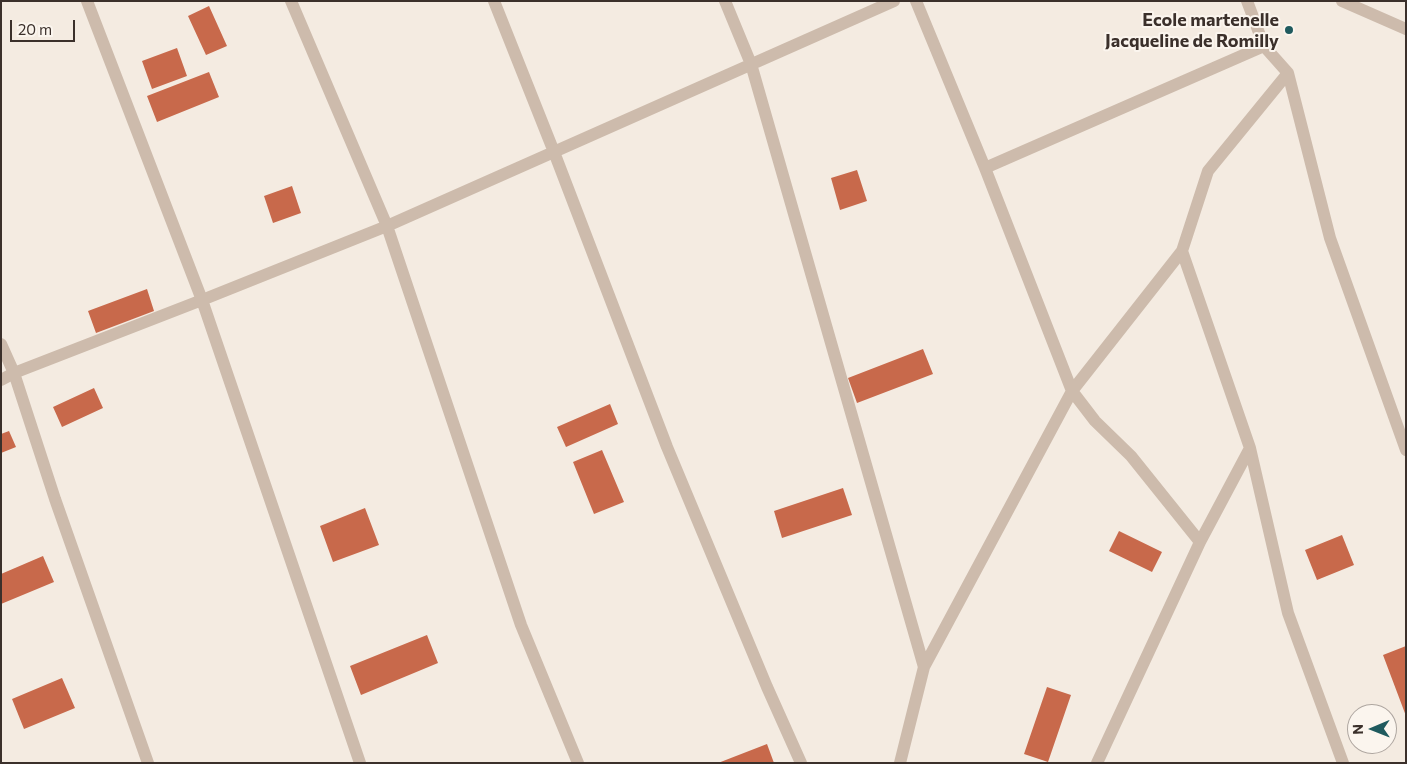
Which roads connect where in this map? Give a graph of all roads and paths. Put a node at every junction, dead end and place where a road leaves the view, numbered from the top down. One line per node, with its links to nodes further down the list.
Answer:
1 (87, 1): 17 (street)
2 (291, 1): 15 (street)
3 (494, 1): 13 (street)
4 (726, 1): 11 (street)
5 (894, 1): 11 (street)
6 (916, 1): 14 (street)
7 (1247, 1): 10 (street)
8 (1342, 1): 9 (street)
9 (1406, 29)
10 (1264, 46): 12 (street); 14 (street)
11 (751, 64): 13 (street); 25 (street)
12 (1288, 73): 16 (street); 23 (street)
13 (554, 152): 15 (street); 29 (street)
14 (985, 168): 21 (street)
15 (386, 226): 17 (street); 28 (street)
16 (1182, 251): 21 (street); 22 (street)
17 (202, 300): 19 (street); 27 (street)
18 (1, 344): 19 (street)
19 (14, 373): 20 (street); 26 (street)
20 (1, 380)
21 (1072, 391): 24 (street); 25 (street)
22 (1250, 448): 24 (street); 32 (street)
23 (1406, 450)
24 (1200, 542): 31 (street)
25 (924, 667): 30 (street)
26 (148, 763)
27 (360, 763)
28 (578, 763)
29 (801, 763)
30 (900, 763)
31 (1097, 763)
32 (1343, 763)

